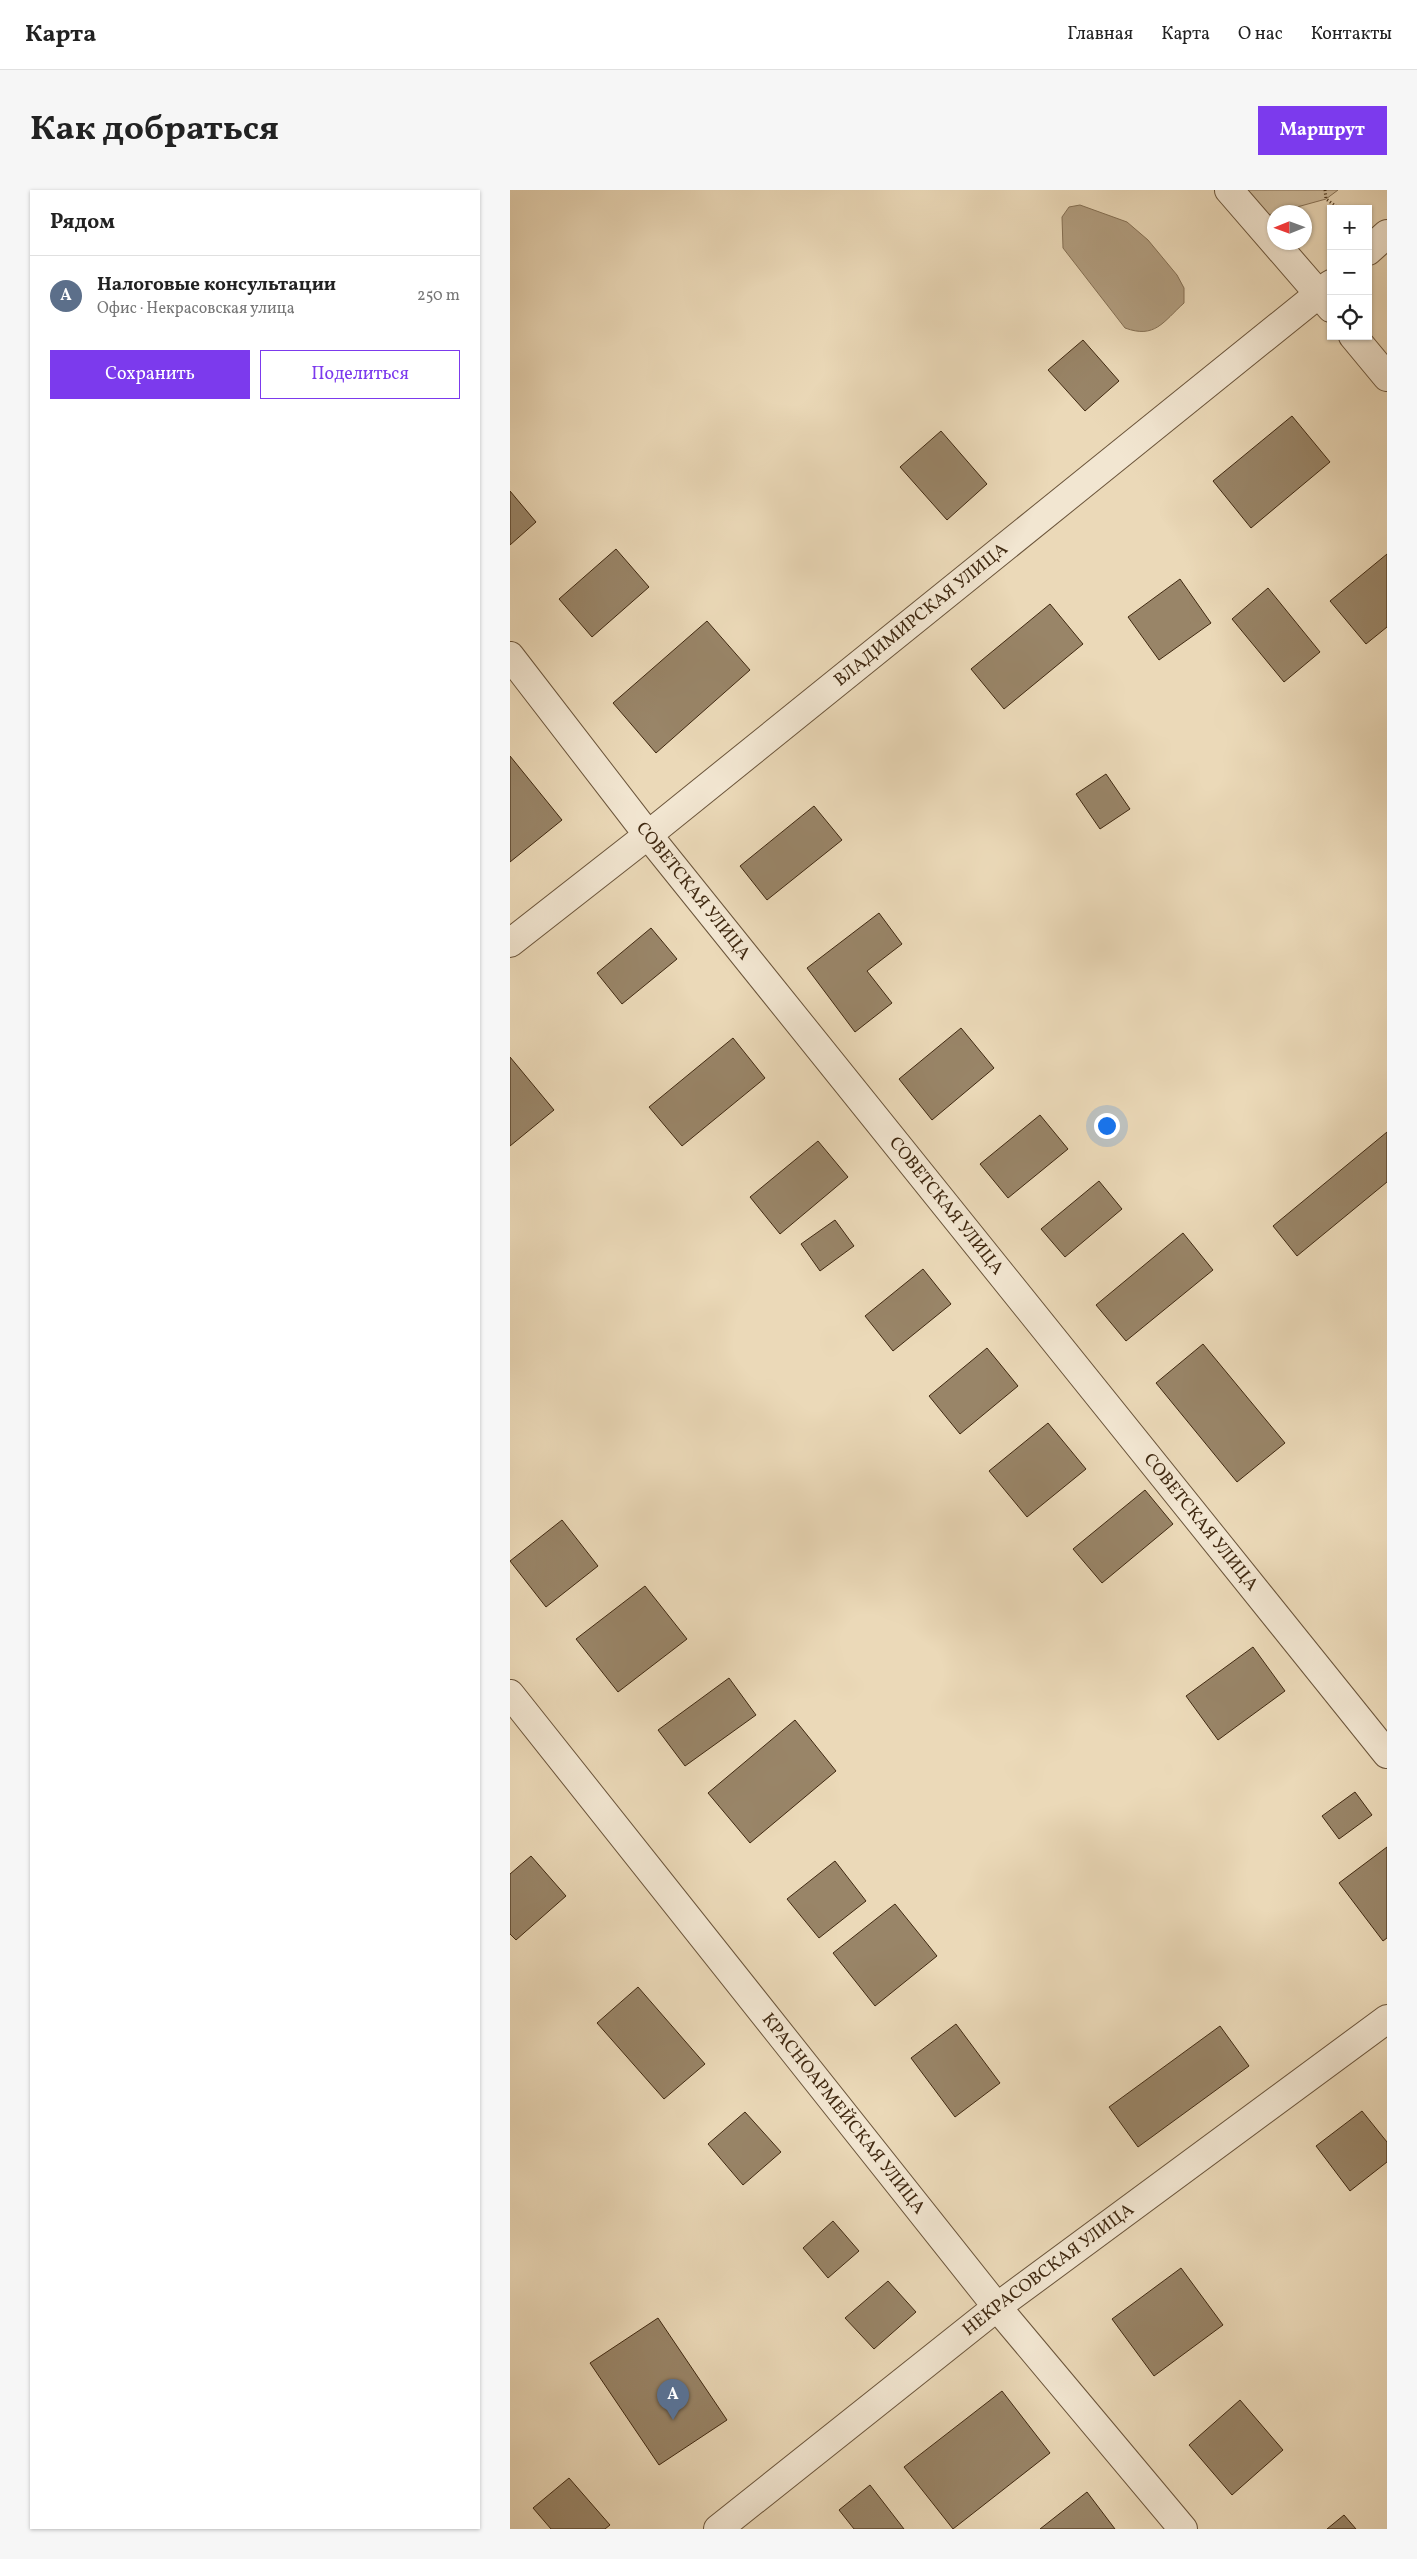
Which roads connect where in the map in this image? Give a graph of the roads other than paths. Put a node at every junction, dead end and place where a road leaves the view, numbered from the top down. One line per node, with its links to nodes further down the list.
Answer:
1 (1229, 190): 4 (street)
2 (1387, 234): 3 (street)
3 (1369, 250)
4 (1327, 295): 8 (street, ВЛАДИМИРСКАЯ УЛИЦА)
5 (1356, 340): 6 (street)
6 (1387, 377)
7 (510, 656): 8 (street, СОВЕТСКАЯ УЛИЦА)
8 (648, 835): 9 (street, ВЛАДИМИРСКАЯ УЛИЦА); 11 (street, СОВЕТСКАЯ УЛИЦА)
9 (510, 944)
10 (510, 1694): 13 (street, КРАСНОАРМЕЙСКАЯ УЛИЦА)
11 (1387, 1754)
12 (1387, 2019): 13 (street, НЕКРАСОВСКАЯ УЛИЦА)
13 (997, 2307): 14 (street, НЕКРАСОВСКАЯ УЛИЦА); 15 (street, КРАСНОАРМЕЙСКАЯ УЛИЦА)
14 (718, 2529)
15 (1183, 2529)

